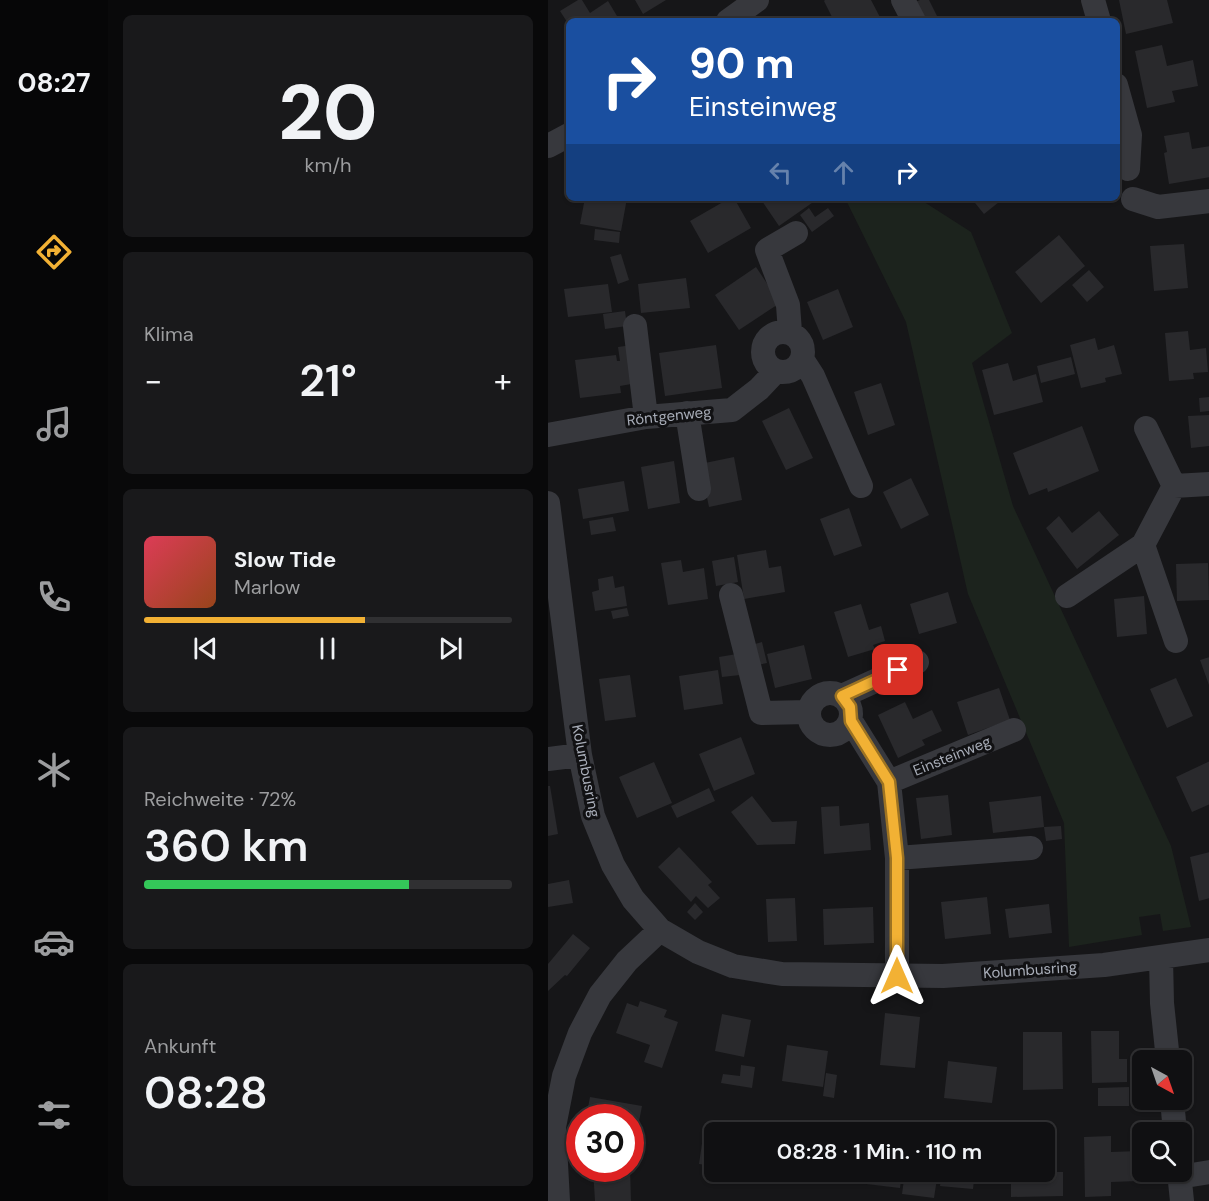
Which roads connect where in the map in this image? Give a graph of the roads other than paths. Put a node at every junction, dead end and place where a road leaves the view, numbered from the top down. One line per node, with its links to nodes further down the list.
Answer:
1 (757, 0): 4 (street)
2 (903, 0): 5 (street)
3 (1093, 0): 6 (street)
4 (732, 18)
5 (912, 18)
6 (1098, 18)
7 (1120, 99): 10 (street)
8 (566, 137): 9 (street)
9 (548, 146)
10 (1128, 170)
11 (1133, 199): 12 (street)
12 (1210, 201)
13 (796, 233): 15 (street)
14 (635, 326): 19 (street)
15 (790, 332): 16 (street); 17 (street)
16 (802, 359): 17 (street, Röntgenweg); 23 (street)
17 (776, 371): 18 (street, Röntgenweg)
18 (687, 413): 19 (street, Röntgenweg); 25 (street)
19 (646, 417): 21 (street, Röntgenweg)
20 (1146, 428): 24 (street)
21 (548, 435)
22 (1210, 484): 24 (street)
23 (861, 486)
24 (1174, 486): 27 (street)
25 (700, 489)
26 (548, 503): 36 (street, Kolumbusring)
27 (1143, 545): 29 (street); 30 (street)
28 (731, 595): 33 (street)
29 (1067, 596)
30 (1176, 640)
31 (917, 662): 32 (street)
32 (842, 696): 33 (street); 34 (street)
33 (808, 712): 34 (street)
34 (851, 721): 38 (street)
35 (1014, 730): 38 (street, Einsteinweg)
36 (580, 755): 37 (street); 41 (street, Kolumbusring)
37 (548, 759)
38 (889, 782): 40 (street)
39 (1031, 848): 40 (street)
40 (897, 858): 44 (street)
41 (660, 930): 44 (street, Kolumbusring); 49 (street)
42 (1210, 950): 43 (street, Kolumbusring)
43 (1161, 958): 44 (street, Kolumbusring); 45 (street)
44 (897, 976)
45 (1167, 1050)
46 (1210, 1172): 47 (street)
47 (1192, 1173)
48 (1180, 1182): 50 (street)
49 (558, 1201)
50 (1182, 1201)

